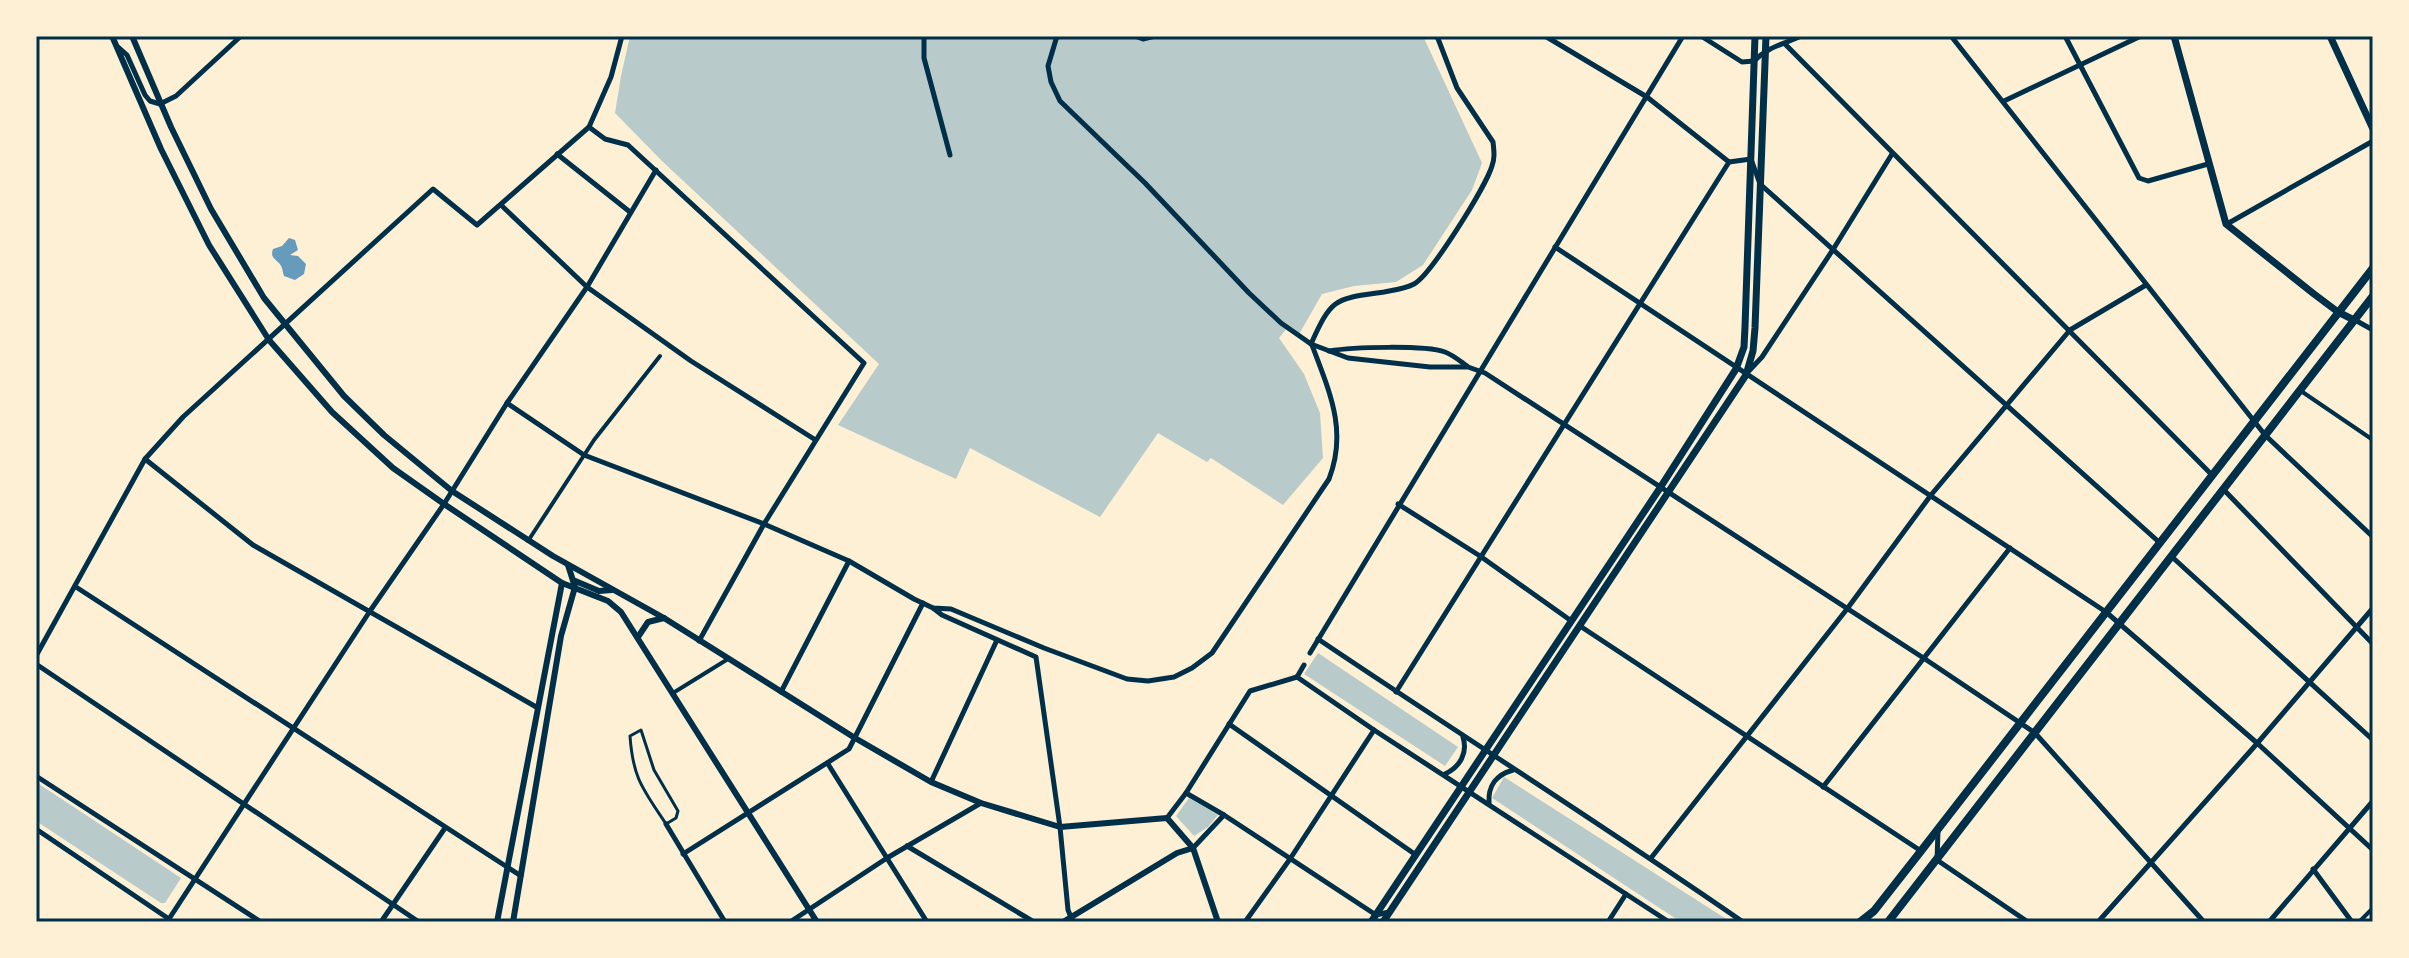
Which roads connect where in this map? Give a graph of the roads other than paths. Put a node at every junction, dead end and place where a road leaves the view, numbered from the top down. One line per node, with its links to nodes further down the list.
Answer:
1 (132, 36): 27 (street)
2 (241, 36): 27 (street)
3 (622, 36): 28 (street)
4 (924, 36): 33 (street)
5 (1057, 36): 55 (street)
6 (1135, 36): 7 (street)
7 (1155, 36)
8 (1437, 36): 55 (street)
9 (1545, 36): 25 (street)
10 (1683, 36): 25 (street)
11 (1701, 36): 23 (street)
12 (1755, 36): 23 (main road)
13 (1766, 36): 22 (main road)
14 (1801, 36): 21 (street)
15 (1951, 36): 26 (street)
16 (2065, 36): 24 (street)
17 (2141, 36): 24 (street)
18 (2174, 36): 36 (main road)
19 (2330, 36): 29 (main road)
20 (113, 40): 27 (street); 54 (street)
21 (1785, 44): 22 (street); 32 (street)
22 (1766, 48): 23 (street); 38 (main road)
23 (1754, 61): 34 (main road)
24 (2080, 65): 26 (street); 36 (street)
25 (1647, 97): 35 (street); 42 (street)
26 (2004, 101): 45 (street)
27 (160, 104): 51 (street)
28 (589, 127): 31 (street); 37 (street)
29 (2373, 129)
30 (2373, 141): 41 (street)
31 (557, 154): 39 (street); 40 (street)
32 (1892, 154): 43 (street); 52 (street)
33 (950, 155)
34 (1751, 159): 35 (street); 38 (street); 59 (main road)
35 (1729, 162): 48 (street)
36 (2208, 164): 41 (main road)
37 (656, 170): 40 (street); 69 (street)
38 (1760, 184): 43 (street); 61 (main road)
39 (501, 205): 46 (street); 51 (street)
40 (630, 212): 46 (street)
41 (2226, 224): 49 (main road)
42 (1555, 247): 48 (street); 60 (street)
43 (1834, 248): 61 (street); 65 (street)
44 (2373, 268): 49 (main road)
45 (2146, 285): 52 (street); 66 (street)
46 (587, 287): 64 (street); 69 (street)
47 (2373, 296): 50 (main road)
48 (1641, 306): 59 (street); 67 (street)
49 (2338, 312): 50 (main road); 62 (main road)
50 (2354, 320): 53 (street); 63 (main road)
51 (285, 325): 54 (street); 76 (street)
52 (2070, 330): 65 (street); 73 (street)
53 (2373, 330)
54 (269, 340): 72 (street); 78 (street)
55 (1311, 344): 56 (street); 94 (street)
56 (1328, 351): 58 (street); 58 (street)
57 (660, 356): 71 (street)
58 (1468, 367): 60 (street)
59 (1736, 369): 61 (street); 74 (main road)
60 (1480, 370): 67 (street); 79 (street)
61 (1746, 375): 74 (main road); 77 (street)
62 (2286, 379): 63 (street); 66 (main road)
63 (2299, 390): 68 (main road); 70 (street)
64 (507, 403): 71 (street); 76 (street)
65 (2007, 406): 77 (street); 83 (street)
66 (2255, 419): 68 (street); 73 (main road)
67 (1565, 426): 74 (street); 85 (street)
68 (2265, 435): 75 (main road); 81 (street)
69 (814, 439): 80 (street)
70 (2373, 440)
71 (584, 455): 80 (street); 82 (street)
72 (145, 459): 91 (street); 97 (street)
73 (2212, 475): 83 (main road)
74 (1664, 490): 96 (street); 100 (main road); 102 (main road)
75 (2224, 490): 86 (main road); 103 (street)
76 (452, 491): 78 (street); 82 (street)
77 (1931, 495): 84 (street); 96 (street)
78 (444, 504): 89 (street); 97 (street)
79 (1398, 504): 85 (street); 105 (street)
80 (764, 524): 87 (street); 107 (street)
81 (2373, 537)
82 (528, 541): 88 (street)
83 (2160, 543): 98 (main road)
84 (2010, 548): 98 (street); 112 (street)
85 (1480, 556): 100 (street); 118 (street)
86 (2171, 556): 101 (main road); 116 (street)
87 (849, 561): 93 (street); 117 (street)
88 (568, 565): 90 (street); 92 (street)
89 (562, 583): 90 (street); 120 (street)
90 (574, 583): 92 (street); 104 (street); 169 (street)
91 (76, 587): 110 (street); 123 (street)
92 (614, 589): 99 (street)
93 (923, 603): 94 (street); 128 (street)
94 (933, 608): 106 (street)
95 (2373, 608): 103 (street)
96 (1847, 609): 112 (street); 127 (street)
97 (370, 611): 120 (street); 123 (street)
98 (2106, 612): 101 (street); 122 (main road)
99 (664, 618): 104 (street); 107 (street)
100 (1570, 620): 131 (main road)
101 (2119, 624): 125 (main road); 130 (street)
102 (1580, 626): 127 (street); 132 (main road)
103 (2355, 626): 108 (street); 116 (street)
104 (638, 637): 119 (street)
105 (1318, 639): 109 (street); 118 (street)
106 (997, 640): 137 (street); 151 (street)
107 (699, 641): 111 (street)
108 (2373, 644)
109 (1310, 653)
110 (36, 656)
111 (728, 659): 117 (street); 119 (street)
112 (1925, 659): 122 (street); 139 (street)
113 (36, 664): 146 (street)
114 (1304, 665): 115 (street)
115 (1297, 677): 121 (street); 124 (street)
116 (2309, 682): 129 (street); 130 (street)
117 (781, 692): 128 (street)
118 (1396, 692): 126 (street)
119 (673, 693): 147 (street)
120 (538, 708): 167 (street)
121 (1229, 724): 141 (street); 142 (street)
122 (2021, 724): 125 (street); 155 (main road)
123 (294, 729): 146 (street); 153 (street)
124 (1374, 730): 135 (street); 142 (street)
125 (2035, 733): 165 (main road); 166 (street)
126 (1463, 737): 131 (street); 135 (street)
127 (1746, 737): 139 (street); 163 (street)
128 (855, 738): 133 (street); 137 (street)
129 (2373, 740)
130 (2257, 743): 152 (street); 166 (street)
131 (1484, 751): 132 (street); 138 (main road)
132 (1493, 757): 134 (street); 140 (main road)
133 (828, 764): 147 (street); 162 (street)
134 (1514, 770): 145 (street); 163 (street)
135 (1444, 775): 138 (street)
136 (36, 776): 170 (street)
137 (931, 782): 144 (street)
138 (1462, 786): 140 (street); 161 (main road)
139 (1823, 787): 159 (street)
140 (1470, 791): 145 (street); 175 (main road)
141 (1186, 793): 148 (street); 149 (street)
142 (1330, 795): 161 (street); 164 (street)
143 (2373, 801): 152 (street)
144 (981, 803): 151 (street); 156 (street)
145 (1489, 803): 171 (street)
146 (243, 805): 170 (street); 172 (street)
147 (749, 812): 160 (street); 174 (street)
148 (1224, 815): 157 (street); 164 (street)
149 (1167, 818): 151 (street); 157 (street)
150 (666, 824): 150 (lane); 160 (street)
151 (1060, 827): 178 (street)
152 (2349, 827): 158 (street); 168 (street)
153 (445, 828): 167 (street); 172 (street)
154 (36, 829): 177 (street)
155 (1938, 830): 159 (main road); 165 (street)
156 (907, 846): 162 (street); 188 (street)
157 (1193, 848): 178 (street); 189 (street)
158 (2373, 850)
159 (1921, 851): 195 (main road)
160 (683, 854): 184 (street)
161 (1416, 855): 176 (main road)
162 (887, 858): 174 (street); 187 (street)
163 (1651, 858): 194 (street)
164 (1290, 859): 176 (street); 190 (street)
165 (1937, 860): 196 (main road); 197 (street)
166 (2152, 863): 198 (street); 199 (street)
167 (506, 868): 169 (street); 182 (street)
168 (2313, 869): 200 (street); 201 (street)
169 (521, 877): 183 (street)
170 (197, 878): 177 (street); 179 (street)
171 (1626, 894): 192 (street); 193 (street)
172 (393, 905): 180 (street); 181 (street)
173 (2373, 908): 202 (street)
174 (809, 910): 185 (street); 186 (street)
175 (1389, 912): 176 (street); 191 (main road)
176 (1374, 919)
177 (168, 920)
178 (1068, 920)
179 (261, 922)
180 (381, 922)
181 (419, 922)
182 (497, 922)
183 (513, 922)
184 (725, 922)
185 (790, 922)
186 (817, 922)
187 (927, 922)
188 (1034, 922)
189 (1218, 922)
190 (1245, 922)
191 (1383, 922)
192 (1608, 922)
193 (1669, 922)
194 (1743, 922)
195 (1860, 922)
196 (1888, 922)
197 (2028, 922)
198 (2098, 922)
199 (2204, 922)
200 (2269, 922)
201 (2352, 922)
202 (2359, 922)

